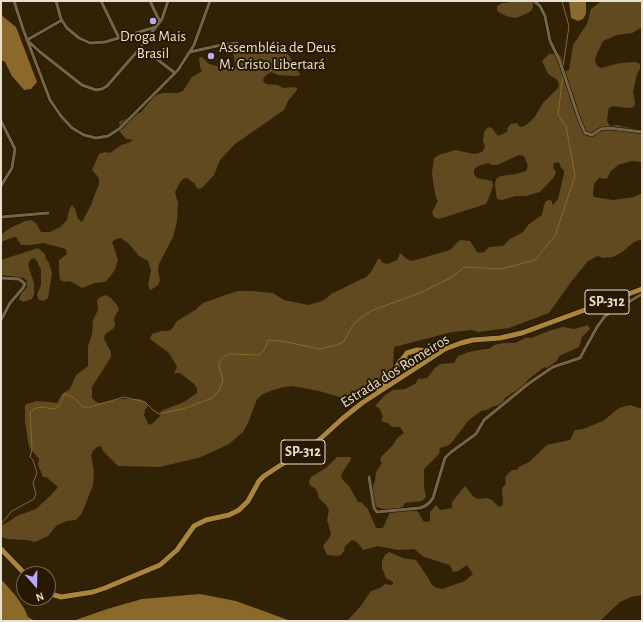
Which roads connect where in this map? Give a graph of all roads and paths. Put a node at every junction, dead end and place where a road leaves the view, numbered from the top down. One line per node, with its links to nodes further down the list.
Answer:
1 (14, 1): 12 (street)
2 (56, 1): 8 (street)
3 (101, 1): 11 (street)
4 (150, 1): 9 (street)
5 (168, 1): 9 (street)
6 (210, 1): 15 (street)
7 (534, 1): 18 (street)
8 (62, 20): 11 (street); 12 (street)
9 (160, 22): 10 (street)
10 (156, 27): 11 (street); 14 (street)
11 (119, 38)
12 (27, 40): 14 (street); 16 (street)
13 (237, 43): 15 (street)
14 (141, 47): 16 (street)
15 (190, 52): 16 (street)
16 (175, 73)
17 (1, 121): 19 (street)
18 (642, 132)
19 (1, 186)
20 (48, 213): 21 (street)
21 (1, 217)
22 (1, 278): 25 (street)
23 (642, 289): 26 (main road, Estrada dos Romeiros / SP-312)
24 (642, 294): 30 (street)
25 (1, 320)
26 (442, 351): 27 (main road); 28 (main road, Estrada dos Romeiros / SP-312)
27 (400, 361): 28 (main road); 29 (main road)
28 (412, 370): 29 (main road, Estrada dos Romeiros / SP-312)
29 (377, 392): 33 (main road, Estrada dos Romeiros / SP-312)
30 (369, 477)
31 (1, 549): 32 (main road)
32 (17, 566)
33 (56, 595)

